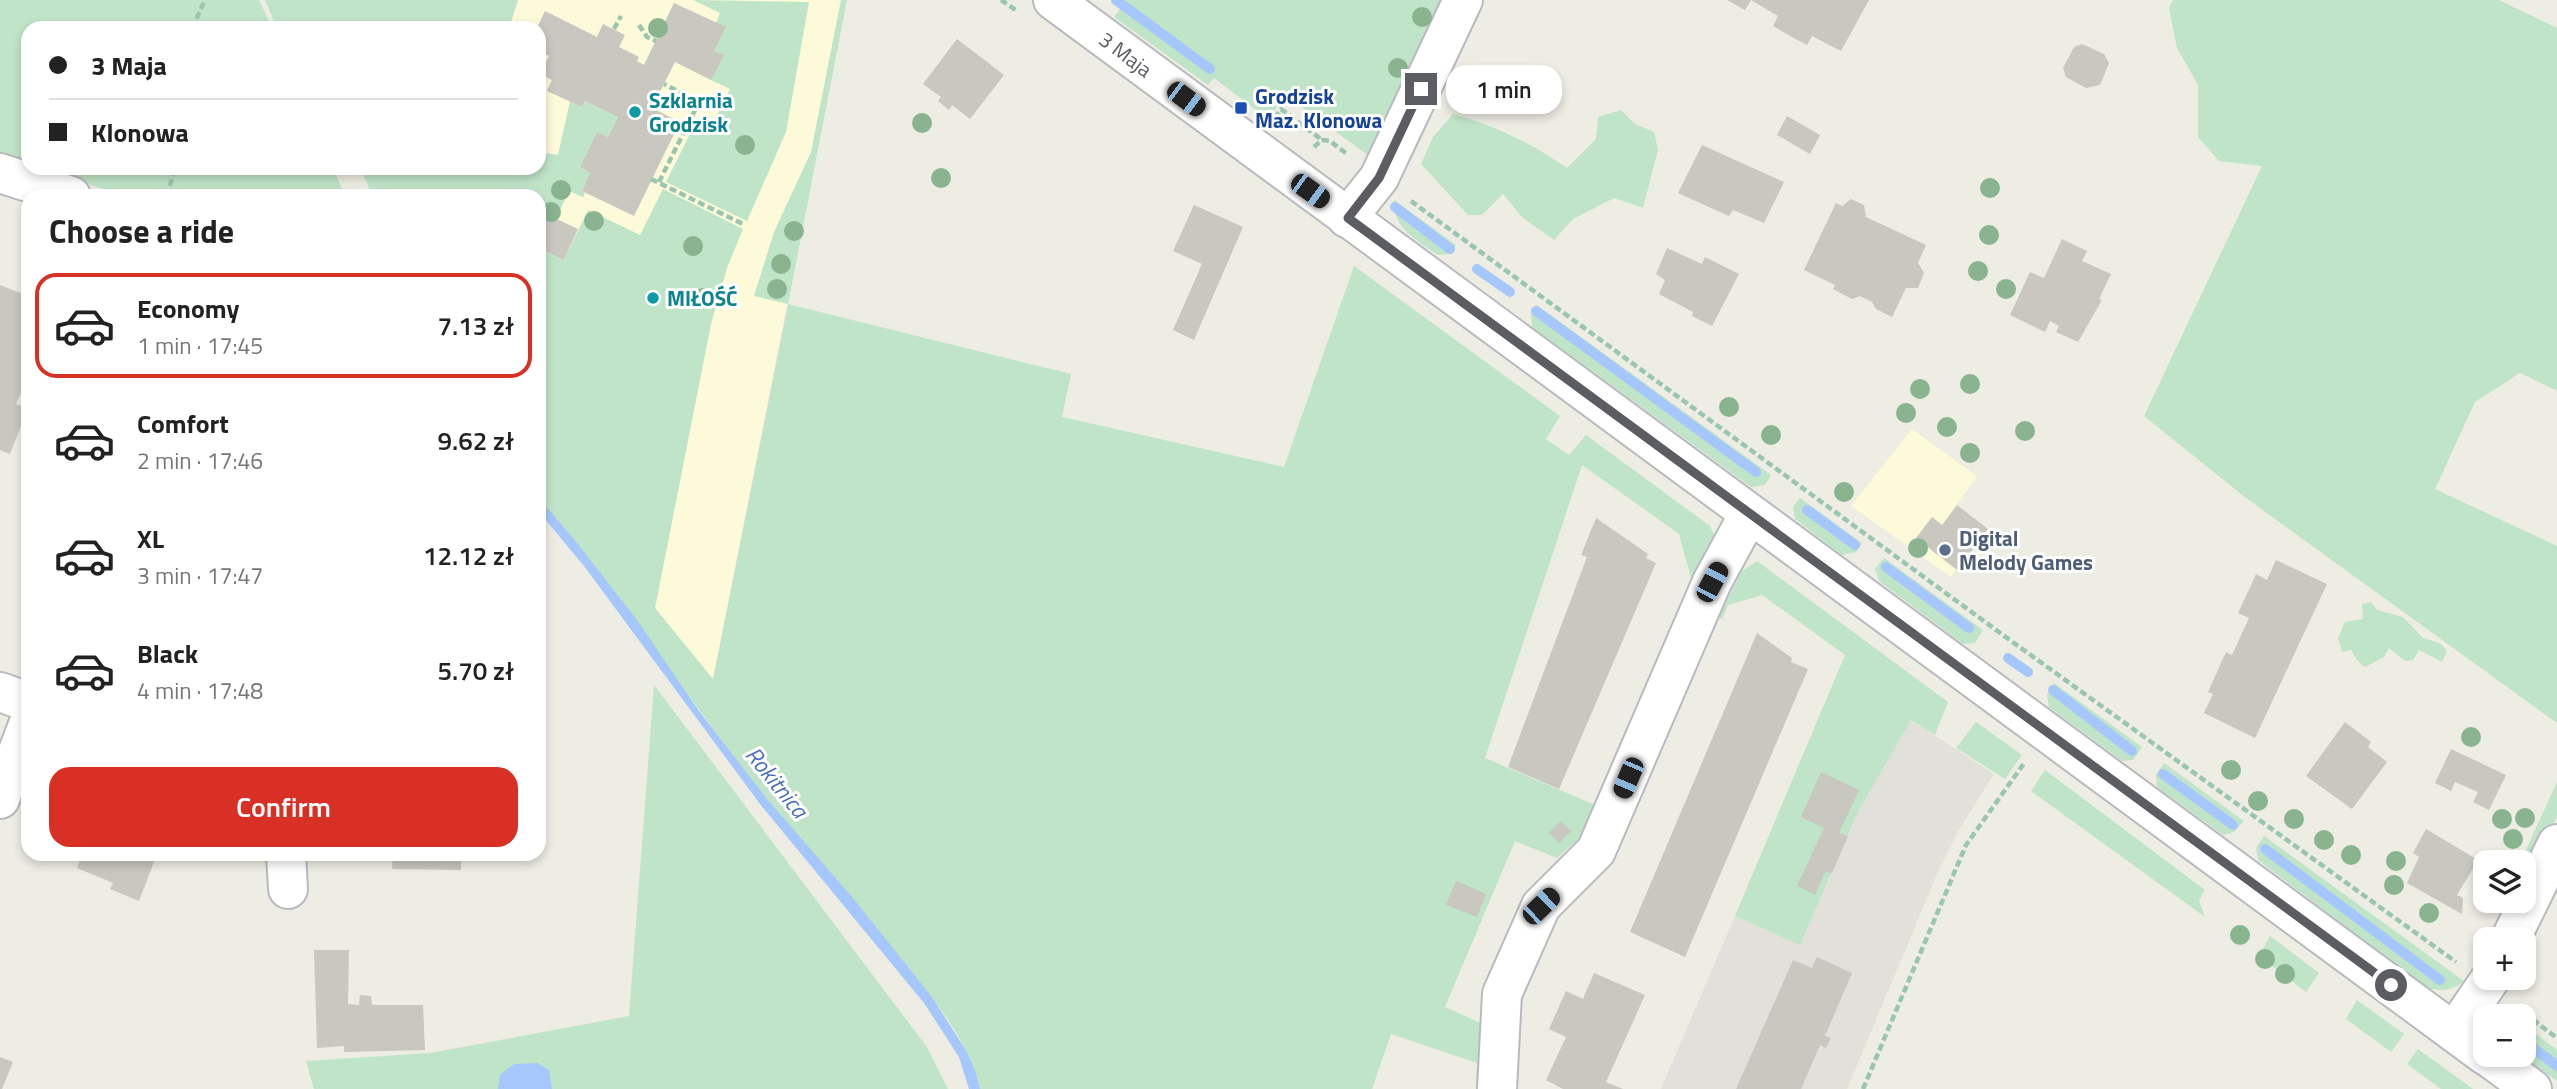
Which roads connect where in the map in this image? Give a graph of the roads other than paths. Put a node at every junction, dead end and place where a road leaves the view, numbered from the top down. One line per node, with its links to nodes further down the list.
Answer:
1 (1052, 0): 5 (street, 3 Maja)
2 (1463, 0): 5 (street)
3 (0, 173): 4 (street)
4 (49, 189)
5 (1348, 218): 6 (street, 3 Maja)
6 (1749, 514): 14 (street, 3 Maja); 17 (street)
7 (0, 692): 8 (street)
8 (21, 700)
9 (21, 744): 10 (street)
10 (0, 799)
11 (2557, 844): 12 (street)
12 (2516, 927)
13 (2484, 990): 14 (street)
14 (2454, 1031): 15 (street, 3 Maja)
15 (2473, 1045)
16 (2502, 1067): 18 (street, 3 Maja)
17 (1497, 1089)
18 (2532, 1089)

